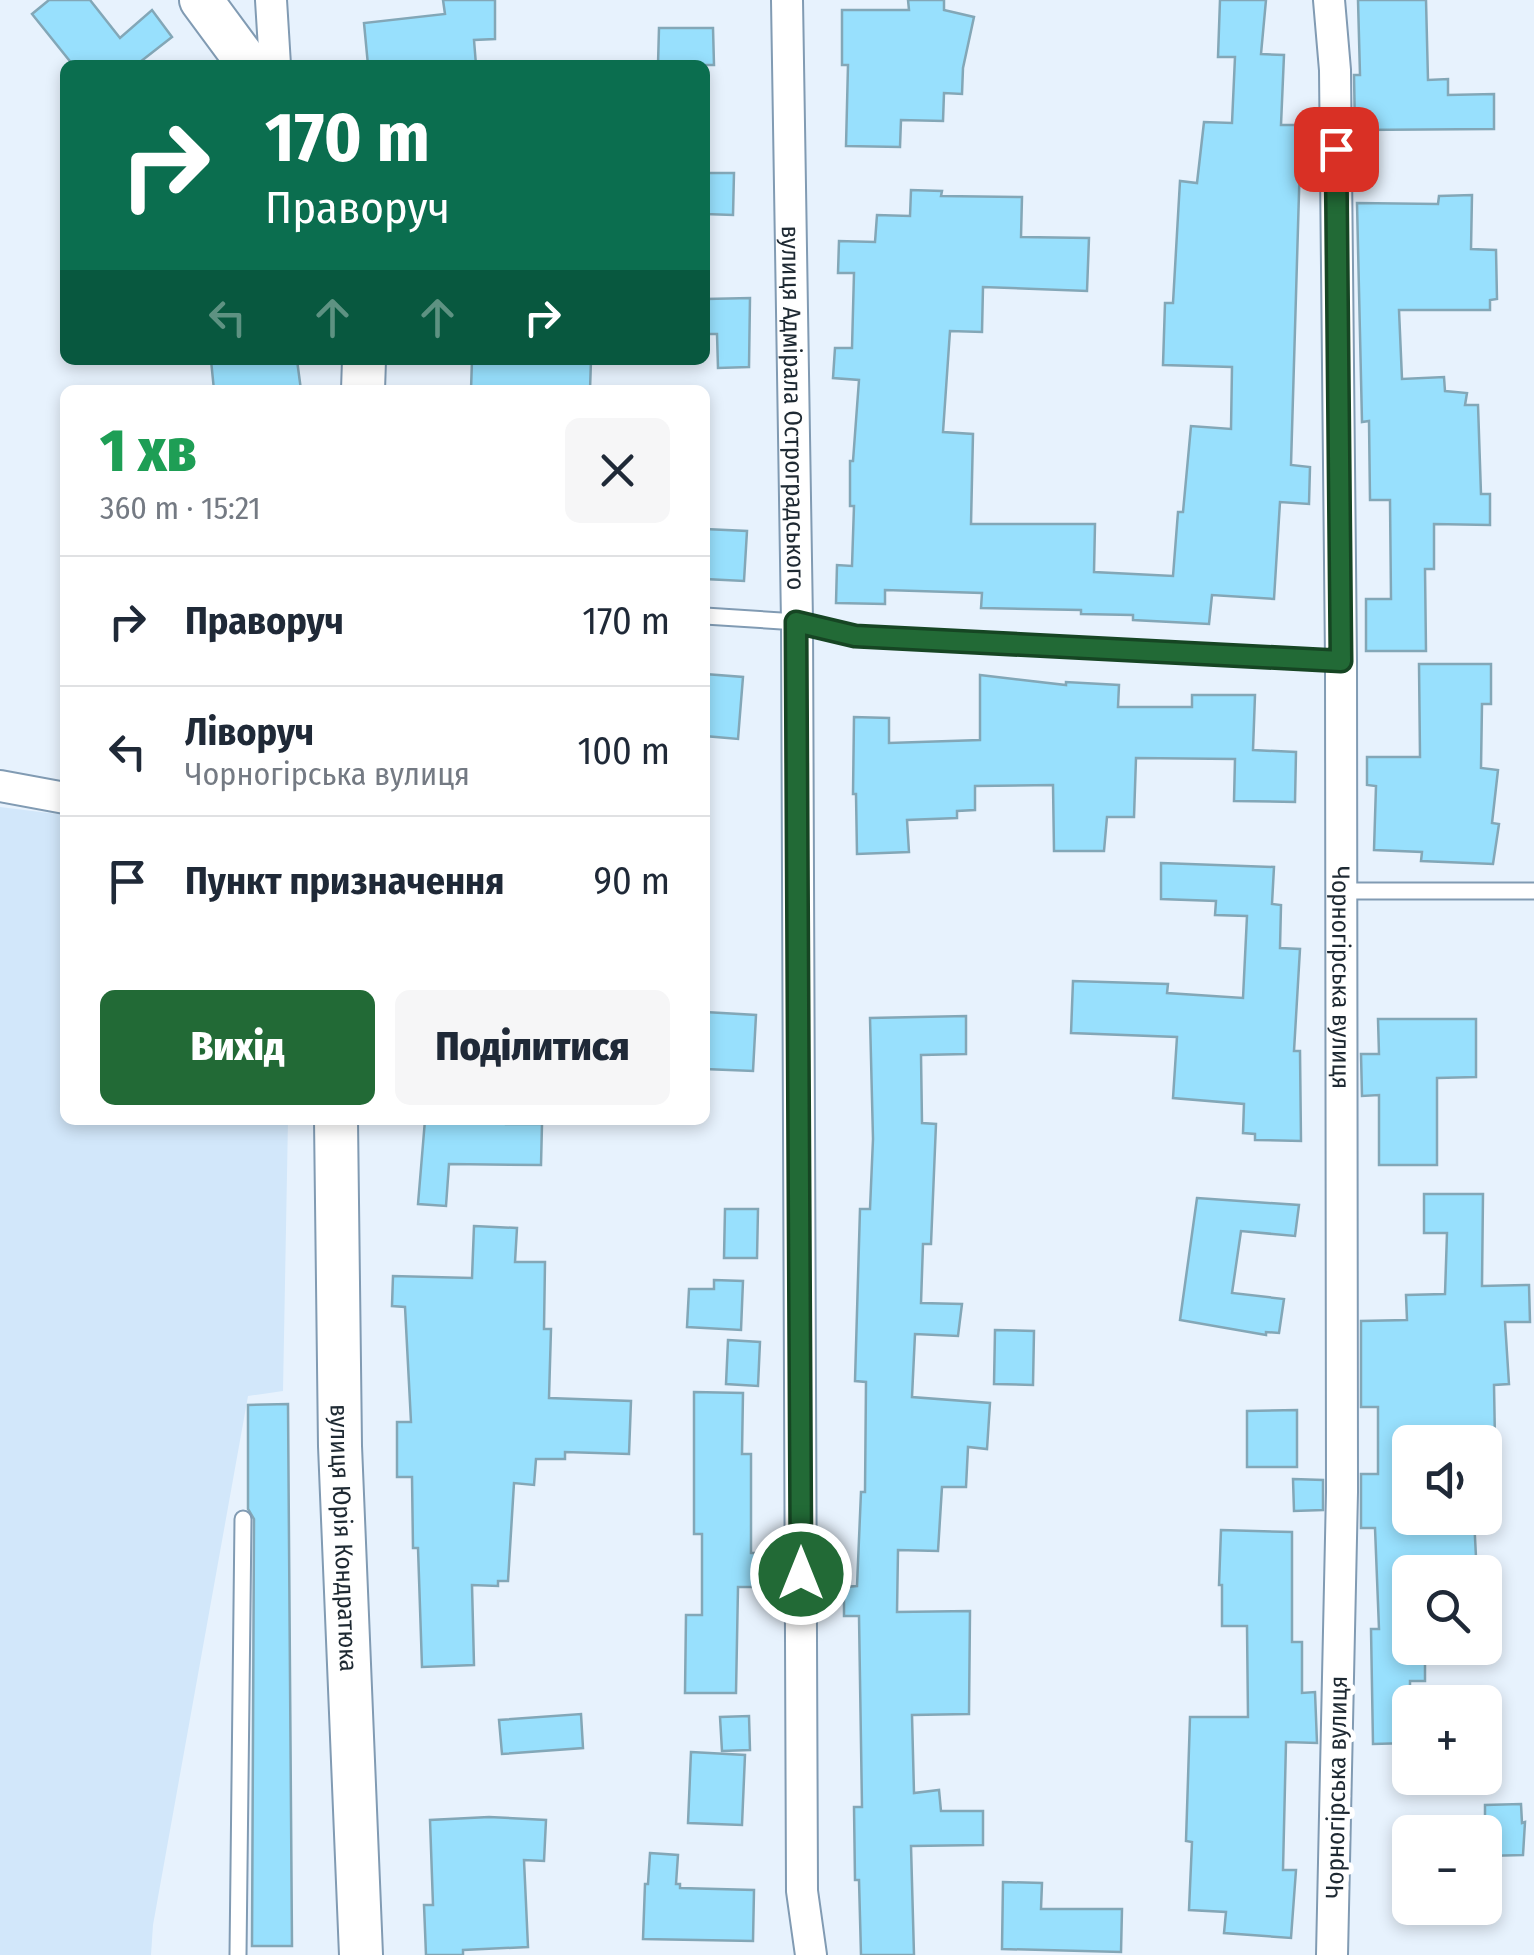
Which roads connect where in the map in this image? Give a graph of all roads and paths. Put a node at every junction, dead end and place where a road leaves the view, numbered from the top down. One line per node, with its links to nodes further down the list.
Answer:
1 (201, 0): 5 (street)
2 (271, 0): 6 (street)
3 (786, 0): 8 (street, вулиця Адмірала Остроградського)
4 (1329, 0): 9 (street, Чорногірська вулиця)
5 (245, 60)
6 (274, 60)
7 (710, 616): 8 (lane)
8 (796, 622): 9 (lane); 19 (street, вулиця Адмірала Остроградського)
9 (1341, 661): 12 (street, Чорногірська вулиця)
10 (0, 786): 11 (street)
11 (60, 797)
12 (1342, 891): 13 (lane); 20 (street, Чорногірська вулиця)
13 (1534, 891)
14 (336, 1125): 16 (street, вулиця Юрія Кондратюка)
15 (243, 1519): 17 (lane)
16 (361, 1954): 18 (lane)
17 (238, 1955)
18 (344, 1955)
19 (811, 1955)
20 (1332, 1955)

